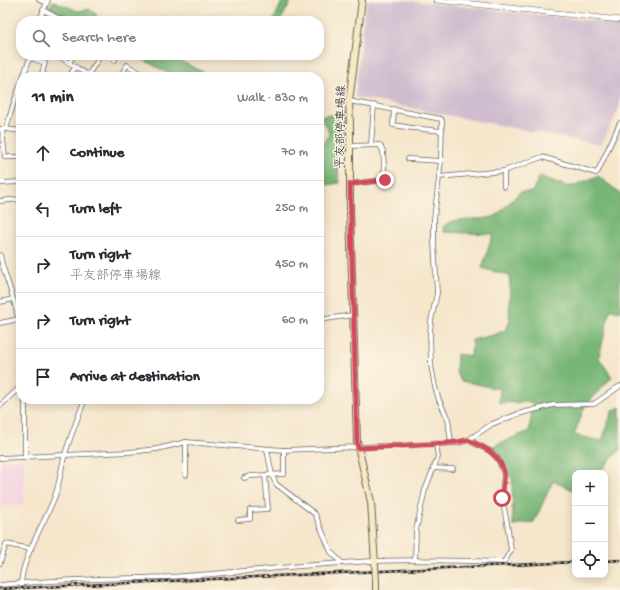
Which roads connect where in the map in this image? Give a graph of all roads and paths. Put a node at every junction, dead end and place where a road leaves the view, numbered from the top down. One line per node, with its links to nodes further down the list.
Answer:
1 (39, 0): 4 (street)
2 (362, 0): 24 (main road, 平友部停車場線)
3 (436, 0): 8 (street)
4 (48, 1): 5 (street)
5 (43, 10): 6 (street); 7 (street)
6 (41, 16)
7 (54, 16)
8 (620, 20)
9 (30, 60): 16 (street)
10 (38, 60): 17 (street)
11 (64, 60): 14 (street)
12 (71, 60): 14 (street)
13 (98, 60): 20 (street)
14 (69, 63): 15 (street)
15 (75, 67): 18 (street); 19 (street)
16 (25, 72)
17 (42, 72)
18 (72, 72)
19 (83, 72)
20 (91, 72)
21 (123, 72): 22 (street)
22 (139, 72)
23 (16, 97): 28 (street)
24 (349, 101): 25 (street); 32 (main road, 平友部停車場線)
25 (374, 105): 26 (street); 31 (street)
26 (394, 109): 30 (street); 30 (street)
27 (620, 123): 36 (street)
28 (3, 129): 29 (street); 33 (street)
29 (16, 130)
30 (442, 131): 35 (street)
31 (372, 145): 32 (street); 40 (street)
32 (350, 146): 40 (main road, 平友部停車場線)
33 (16, 157)
34 (408, 159): 35 (street)
35 (441, 161): 37 (street)
36 (504, 170): 37 (street); 41 (street)
37 (439, 177): 59 (street)
38 (16, 182): 39 (street)
39 (0, 183)
40 (350, 184): 48 (main road, 平友部停車場線)
41 (504, 187)
42 (16, 199): 43 (street)
43 (0, 201)
44 (0, 255): 45 (street)
45 (14, 299): 46 (street); 47 (street)
46 (0, 302)
47 (16, 307)
48 (353, 315): 49 (street); 61 (main road, 平友部停車場線)
49 (324, 319)
50 (16, 320): 51 (street)
51 (0, 323)
52 (620, 386): 57 (street)
53 (16, 391): 56 (street)
54 (25, 404): 65 (street)
55 (83, 404): 64 (street)
56 (0, 406)
57 (468, 440): 59 (street); 77 (street)
58 (186, 442): 62 (street); 64 (street); 69 (street)
59 (451, 443): 60 (street)
60 (436, 444): 61 (street); 67 (street)
61 (358, 448): 63 (street); 80 (main road, 平友部停車場線)
62 (267, 449): 63 (street); 71 (street)
63 (284, 450): 71 (street)
64 (65, 455): 65 (street); 76 (street)
65 (25, 456): 66 (street)
66 (0, 458)
67 (433, 468): 68 (street); 77 (street)
68 (453, 468)
69 (186, 475)
70 (265, 475): 71 (street); 72 (street); 73 (street)
71 (272, 475): 79 (street)
72 (244, 478)
73 (238, 520)
74 (0, 542): 75 (street)
75 (6, 544): 76 (street); 78 (street)
76 (31, 549): 81 (street)
77 (415, 560): 80 (street)
78 (0, 563)
79 (342, 563): 80 (street); 81 (street)
80 (375, 563): 84 (main road, 平友部停車場線, bridge)
81 (21, 583): 82 (street); 83 (street)
82 (0, 585)
83 (22, 590)
84 (376, 590)

